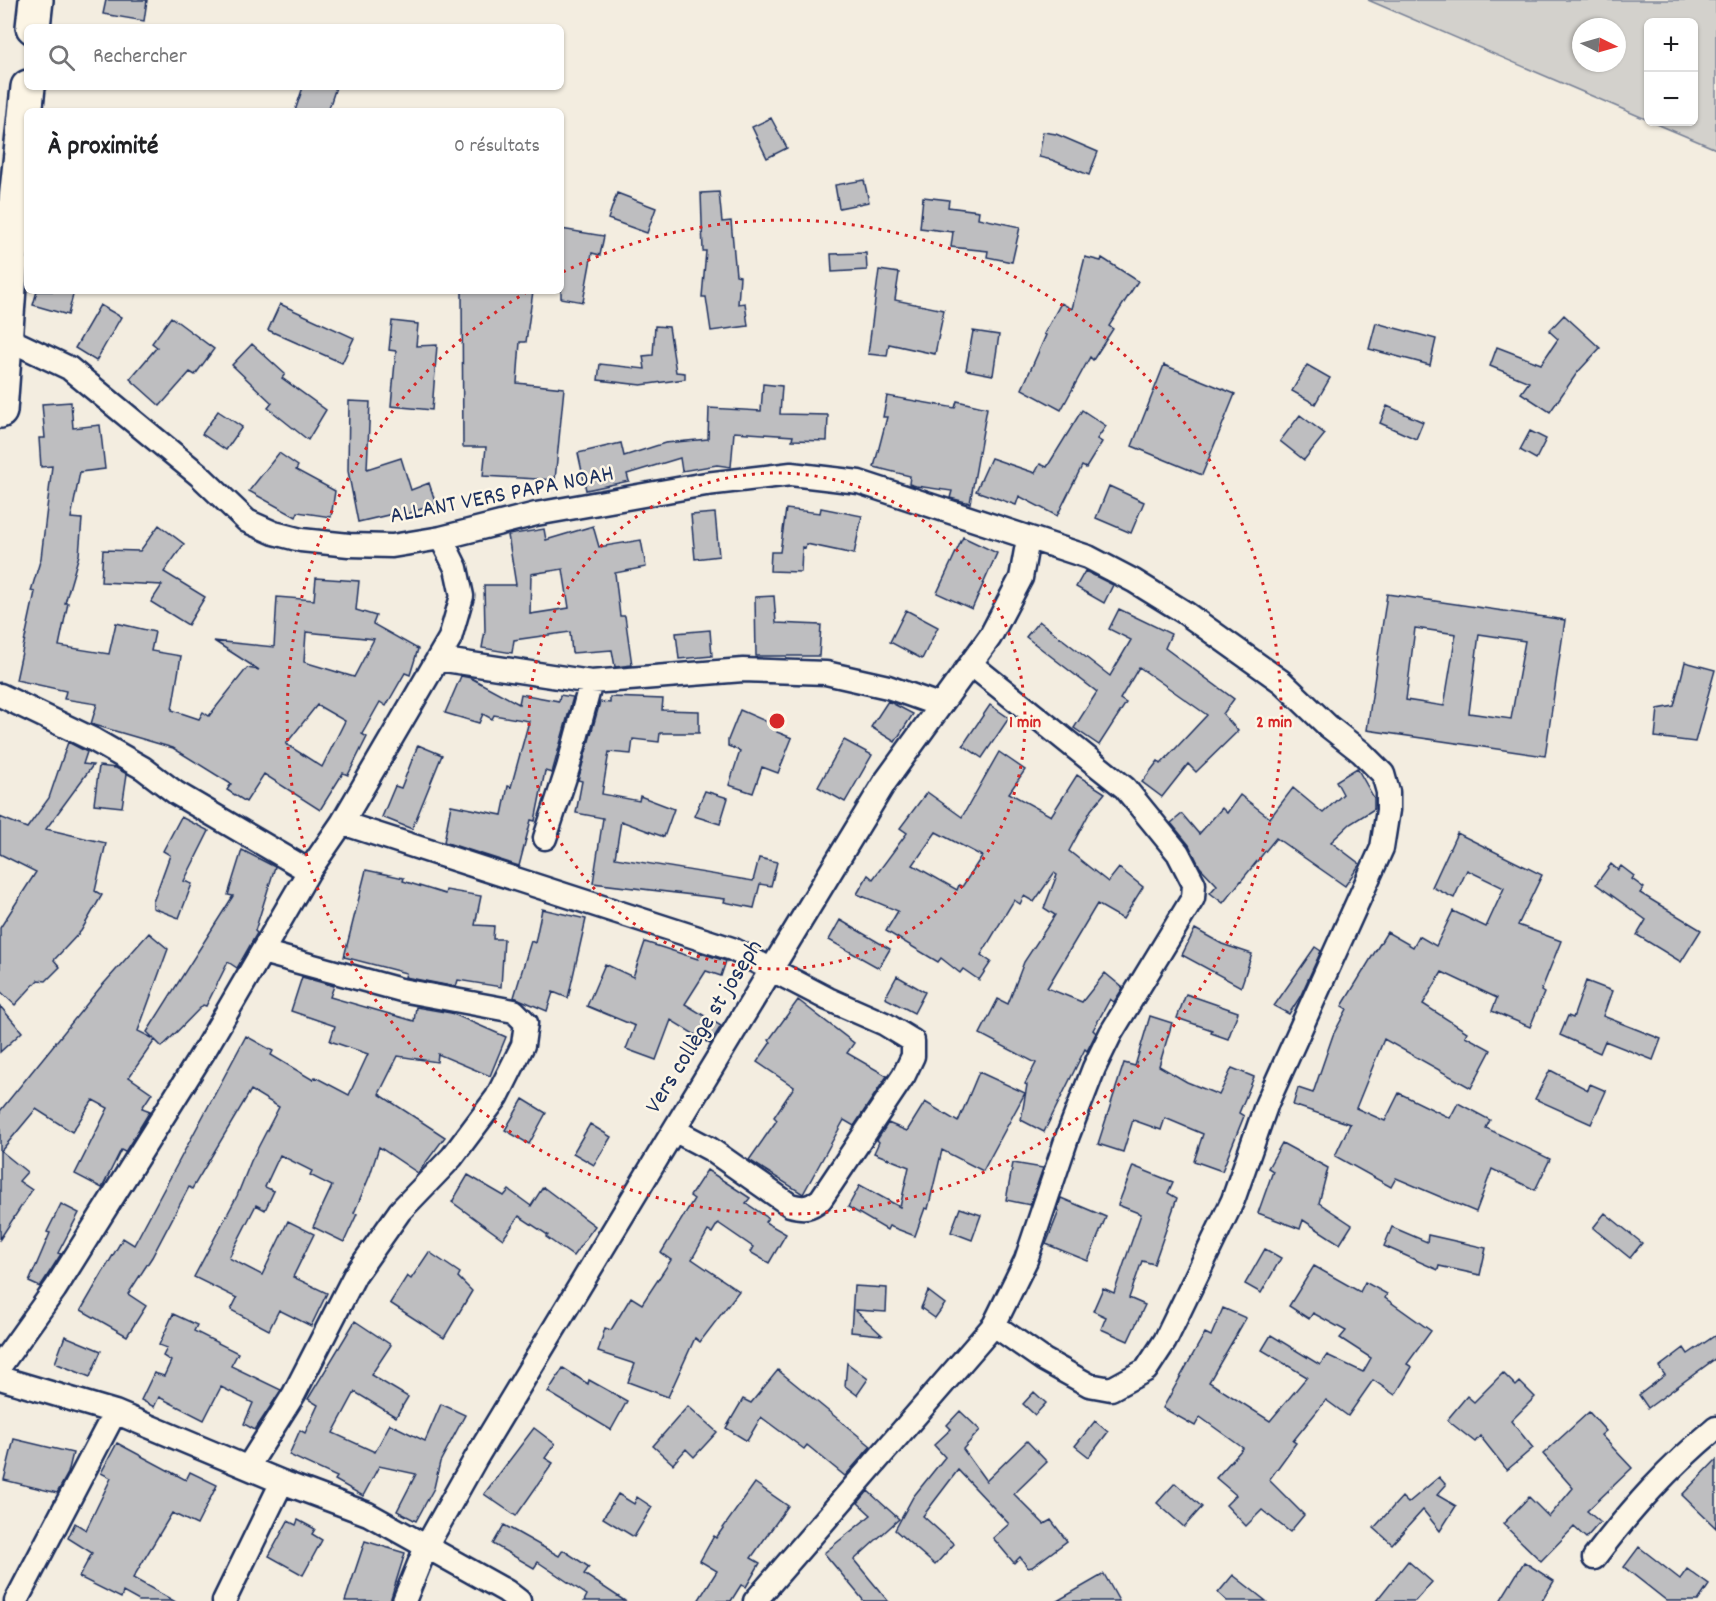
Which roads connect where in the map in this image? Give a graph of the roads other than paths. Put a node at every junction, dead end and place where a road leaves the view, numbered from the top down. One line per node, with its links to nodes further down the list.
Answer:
1 (36, 0): 2 (main road)
2 (33, 24)
3 (28, 90): 4 (main road)
4 (26, 108)
5 (24, 125): 6 (main road)
6 (6, 338): 7 (main road); 8 (street, ALLANT VERS PAPA NOAH)
7 (0, 411)
8 (441, 538): 9 (street, ALLANT VERS PAPA NOAH); 10 (street)
9 (1028, 539): 11 (street, Vers collège st joseph); 21 (street, ALLANT VERS PAPA NOAH)
10 (438, 659): 12 (street); 15 (street)
11 (972, 665): 14 (street, Vers collège st joseph); 21 (street)
12 (591, 682): 14 (street); 16 (street)
13 (0, 695): 17 (street)
14 (939, 705): 19 (street, Vers collège st joseph)
15 (342, 823): 17 (street); 19 (street)
16 (545, 838)
17 (309, 871): 18 (street)
18 (262, 951): 22 (street); 26 (street)
19 (772, 970): 20 (street, Vers collège st joseph); 20 (street)
20 (674, 1130): 28 (street, Vers collège st joseph)
21 (994, 1325): 34 (street)
22 (0, 1366)
23 (0, 1378): 24 (street)
24 (115, 1412): 26 (street); 30 (street)
25 (1716, 1428): 29 (street)
26 (248, 1467): 27 (street)
27 (282, 1482): 28 (street); 31 (street)
28 (426, 1546): 32 (street, Vers collège st joseph); 33 (street)
29 (1594, 1558)
30 (16, 1601)
31 (224, 1601)
32 (404, 1601)
33 (519, 1601)
34 (755, 1601)

